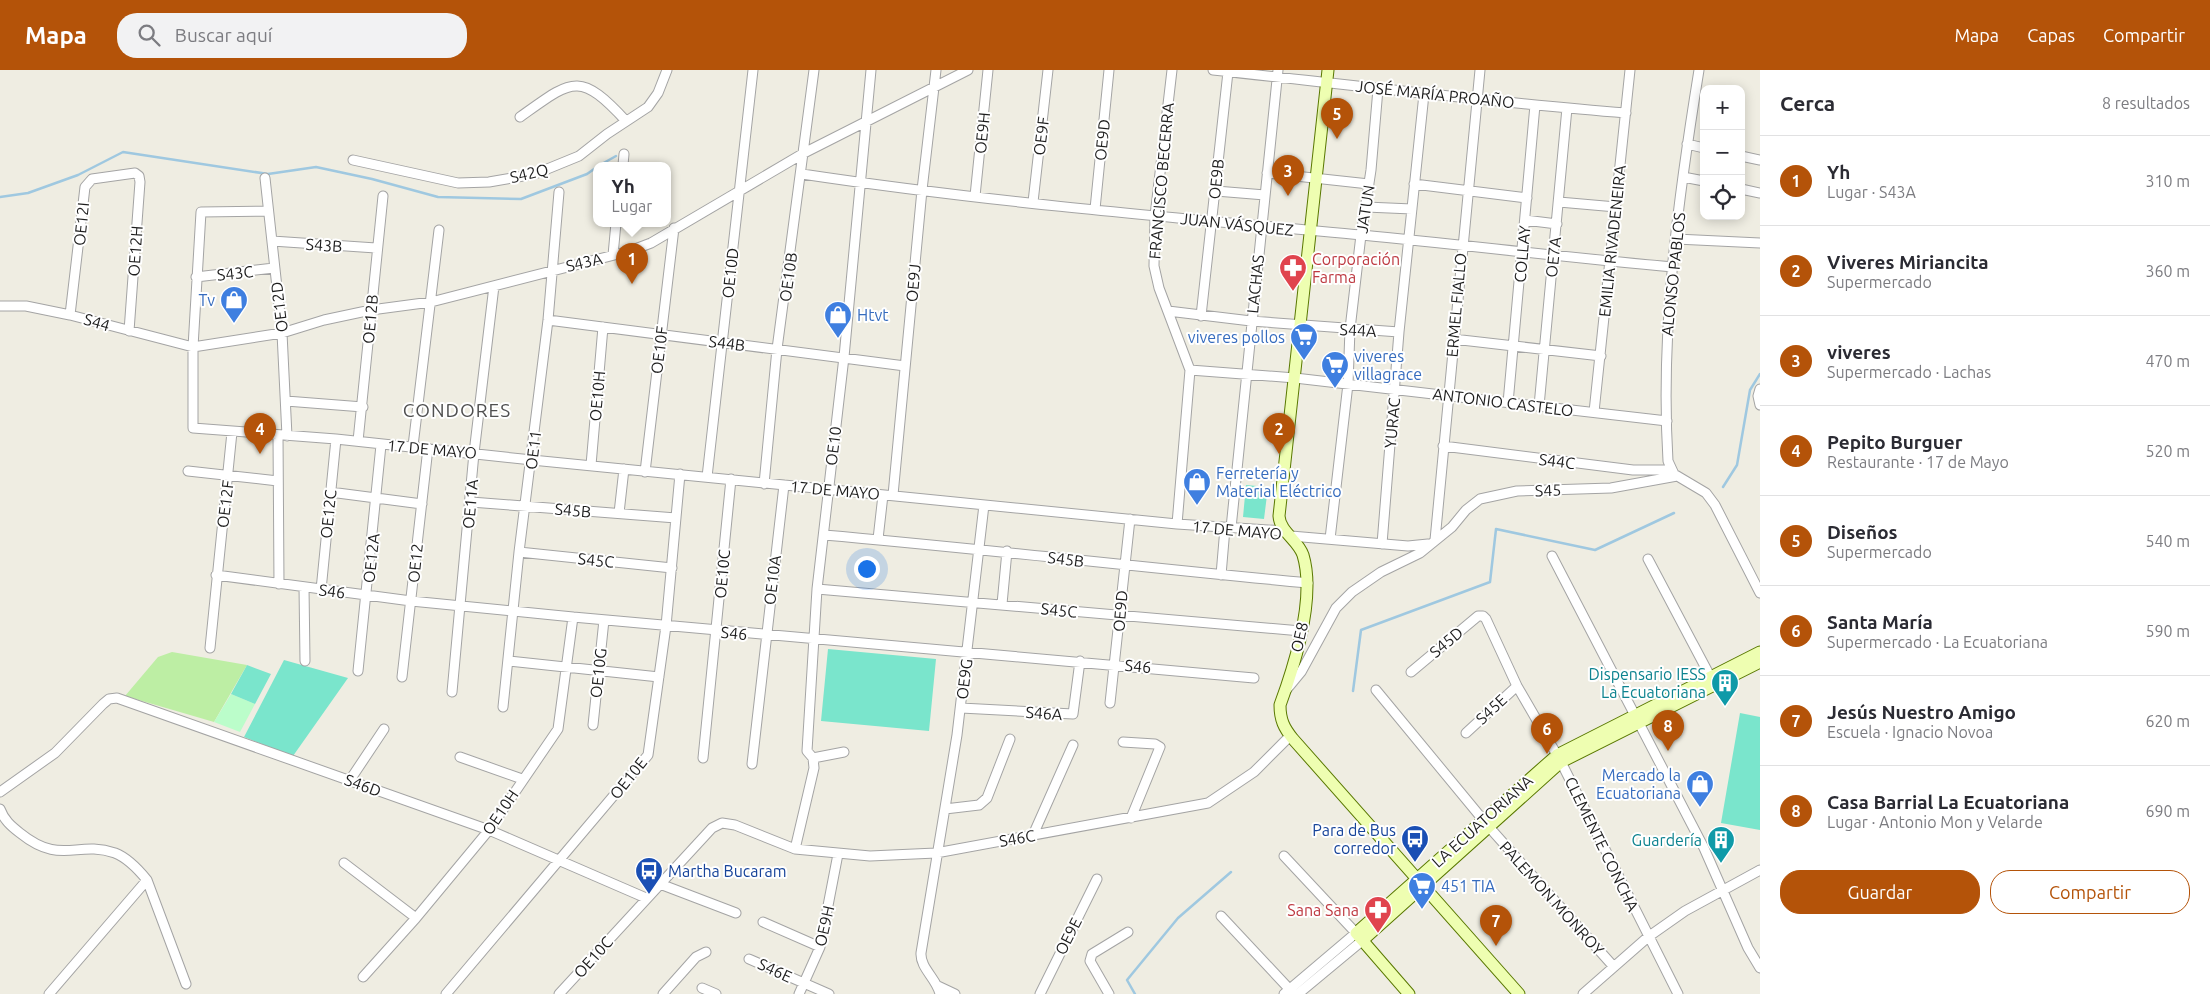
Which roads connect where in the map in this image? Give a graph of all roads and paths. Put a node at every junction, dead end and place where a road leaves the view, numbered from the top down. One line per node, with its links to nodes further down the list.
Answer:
1 (667, 70): 26 (street, S42Q)
2 (753, 70): 49 (street, OE10D)
3 (814, 70): 31 (street, OE10B)
4 (871, 70): 27 (street, OE10)
5 (936, 70): 18 (street, OE9J)
6 (968, 70): 18 (street, S43A)
7 (988, 70): 55 (street, OE9H)
8 (1048, 70): 57 (street, OE9F)
9 (1109, 70): 61 (street, OE9D)
10 (1172, 70): 64 (street, FRANCISCO BECERRA)
11 (1213, 70): 15 (street, JOSÉ MARÍA PROAÑO)
12 (1480, 70): 21 (street, ERMEL FIALLO)
13 (1630, 70): 24 (street, EMILIA RIVADENEIRA)
14 (1699, 70): 28 (street, ALONSO PABLOS)
15 (1228, 72): 16 (street, JOSÉ MARÍA PROAÑO); 50 (street, OE9B)
16 (1277, 73): 17 (street, JOSÉ MARÍA PROAÑO); 37 (street, LACHAS)
17 (1327, 76): 19 (street, JOSÉ MARÍA PROAÑO); 40 (street, OE8)
18 (935, 88): 27 (street, S43A); 46 (street, OE9J)
19 (1378, 89): 20 (street, JOSÉ MARÍA PROAÑO); 44 (street, JATUN)
20 (1424, 94): 21 (street, JOSÉ MARÍA PROAÑO); 45 (street, YURAC)
21 (1477, 97): 22 (street, JOSÉ MARÍA PROAÑO); 47 (street, ERMEL FIALLO)
22 (1535, 105): 23 (street, JOSÉ MARÍA PROAÑO); 56 (street, COLLAY)
23 (1567, 108): 24 (street, JOSÉ MARÍA PROAÑO); 58 (street, OE7A)
24 (1626, 113): 60 (street, EMILIA RIVADENEIRA)
25 (520, 116): 26 (street)
26 (626, 121): 33 (street, S42Q)
27 (864, 124): 31 (street, S43A); 43 (street, OE10)
28 (1687, 144): 29 (street); 39 (street, ALONSO PABLOS)
29 (1700, 147)
30 (624, 154): 35 (street)
31 (804, 154): 38 (street, OE10B); 49 (street, S43A)
32 (1745, 157): 34 (street)
33 (353, 160)
34 (1760, 160)
35 (623, 162)
36 (135, 173): 93 (street, OE12I); 100 (street, OE12H)
37 (1267, 173): 40 (street); 53 (street, LACHAS)
38 (802, 174): 43 (street, JUAN VÁSQUEZ); 108 (street, OE10B)
39 (1683, 176): 42 (street); 74 (street, ALONSO PABLOS)
40 (1317, 177): 44 (street); 72 (street, OE8)
41 (265, 178): 63 (street, OE12D)
42 (1700, 180)
43 (861, 183): 46 (street, JUAN VÁSQUEZ); 111 (street, OE10)
44 (1369, 184): 59 (street, JATUN)
45 (1414, 184): 47 (street); 62 (street, YURAC)
46 (922, 190): 55 (street, JUAN VÁSQUEZ); 112 (street, OE9J)
47 (1469, 190): 56 (street); 78 (street, ERMEL FIALLO)
48 (1745, 190): 52 (street)
49 (739, 191): 70 (street, S43A); 105 (street, OE10D)
50 (1216, 191): 53 (street); 66 (street, OE9B)
51 (559, 192): 86 (street, OE11)
52 (1760, 193)
53 (1265, 195): 68 (street, LACHAS)
54 (383, 196): 79 (street, OE12B)
55 (975, 196): 57 (street, JUAN VÁSQUEZ)
56 (1527, 198): 65 (street, COLLAY)
57 (1033, 202): 61 (street, JUAN VÁSQUEZ)
58 (1559, 202): 60 (street); 67 (street, OE7A)
59 (1366, 207): 62 (street); 73 (street, JATUN)
60 (1616, 207): 83 (street, EMILIA RIVADENEIRA)
61 (1095, 209): 64 (street, JUAN VÁSQUEZ)
62 (1412, 209): 75 (street, YURAC)
63 (268, 211): 76 (street, OE12D); 87 (street)
64 (1155, 216): 66 (street, JUAN VÁSQUEZ); 92 (street, FRANCISCO BECERRA)
65 (1525, 220): 67 (street); 80 (street, COLLAY)
66 (1211, 221): 68 (street, JUAN VÁSQUEZ); 94 (street, OE9B)
67 (1557, 224): 82 (street, OE7A)
68 (1261, 226): 72 (street, JUAN VÁSQUEZ); 96 (street, LACHAS)
69 (616, 227): 81 (street)
70 (674, 228): 81 (street, S43A); 103 (street, OE10F)
71 (439, 230): 89 (street)
72 (1311, 231): 73 (street, JUAN VÁSQUEZ); 97 (street, OE8)
73 (1361, 235): 75 (street, JUAN VÁSQUEZ); 99 (street, JATUN)
74 (1676, 239): 77 (street); 85 (street, ALONSO PABLOS)
75 (1409, 240): 78 (street, JUAN VÁSQUEZ); 101 (street, YURAC)
76 (272, 241): 79 (street, S43B); 84 (street, OE12D)
77 (1760, 243)
78 (1461, 245): 80 (street, JUAN VÁSQUEZ); 104 (street, ERMEL FIALLO)
79 (376, 248): 91 (street, OE12B)
80 (1522, 251): 82 (street, JUAN VÁSQUEZ); 107 (street, COLLAY)
81 (613, 255): 86 (street, S43A)
82 (1554, 256): 83 (street, JUAN VÁSQUEZ); 109 (street, OE7A)
83 (1609, 261): 85 (street, JUAN VÁSQUEZ); 110 (street, EMILIA RIVADENEIRA)
84 (274, 268): 87 (street, S43C); 102 (street, OE12D)
85 (1673, 268): 126 (street, ALONSO PABLOS)
86 (552, 270): 88 (street, S43A); 95 (street, OE11)
87 (196, 277): 106 (street)
88 (494, 286): 89 (street, S43A); 135 (street, OE11A)
89 (431, 302): 91 (street, S43A); 132 (street)
90 (0, 306): 93 (street, S44)
91 (372, 310): 102 (street, S43A); 124 (street, OE12B)
92 (1168, 311): 94 (street, S44A); 113 (street, FRANCISCO BECERRA)
93 (70, 315): 100 (street, S44)
94 (1200, 316): 96 (street, S44A)
95 (548, 320): 98 (street, S44B); 136 (street, OE11)
96 (1251, 321): 97 (street, S44A); 114 (street, LACHAS)
97 (1301, 326): 99 (street, S44A); 115 (street, OE8)
98 (603, 327): 103 (street, S44B); 137 (street, OE10H)
99 (1350, 329): 101 (street, S44A); 116 (street, JATUN)
100 (129, 331): 106 (street, S44)
101 (1399, 332): 118 (street, YURAC)
102 (282, 333): 106 (street, S43A); 120 (street, OE12D)
103 (661, 335): 105 (street, S44B); 140 (street, OE10F)
104 (1453, 339): 107 (street); 119 (street, ERMEL FIALLO)
105 (722, 342): 108 (street, S44B); 144 (street, OE10D)
106 (193, 347): 127 (street, 17 DE MAYO)
107 (1513, 347): 109 (street); 121 (street, COLLAY)
108 (778, 349): 111 (street, S44B); 147 (street, OE10B)
109 (1543, 350): 110 (street); 123 (street, OE7A)
110 (1601, 356): 125 (street, EMILIA RIVADENEIRA)
111 (844, 358): 112 (street, S44B); 149 (street, OE10)
112 (905, 366): 151 (street, OE9J)
113 (1190, 370): 114 (street, ANTONIO CASTELO); 160 (street, FRANCISCO BECERRA)
114 (1248, 374): 115 (street, ANTONIO CASTELO); 161 (street, LACHAS)
115 (1296, 378): 116 (street, ANTONIO CASTELO); 162 (street, OE8)
116 (1348, 384): 118 (street, ANTONIO CASTELO); 165 (street, JATUN)
117 (1760, 389): 122 (street)
118 (1394, 390): 119 (street, ANTONIO CASTELO); 167 (street, YURAC)
119 (1450, 396): 121 (street, ANTONIO CASTELO); 133 (street, ERMEL FIALLO)
120 (286, 401): 124 (street); 128 (street, OE12D)
121 (1508, 402): 123 (street, ANTONIO CASTELO)
122 (1760, 405)
123 (1539, 406): 125 (street, ANTONIO CASTELO)
124 (363, 407): 130 (street, OE12B)
125 (1594, 412): 126 (street, ANTONIO CASTELO)
126 (1668, 421): 141 (street, ALONSO PABLOS)
127 (232, 432): 128 (street, 17 DE MAYO); 143 (street, OE12F)
128 (283, 436): 129 (street, 17 DE MAYO); 146 (street, OE12D)
129 (336, 439): 130 (street, 17 DE MAYO); 150 (street, OE12C)
130 (358, 441): 131 (street, 17 DE MAYO)
131 (381, 445): 132 (street, 17 DE MAYO); 152 (street, OE12A)
132 (413, 446): 134 (street, 17 DE MAYO)
133 (1443, 446): 141 (street, S44C); 166 (street, ERMEL FIALLO)
134 (428, 448): 135 (street, 17 DE MAYO); 154 (street, OE12)
135 (474, 453): 136 (street, 17 DE MAYO); 153 (street, OE11A)
136 (532, 460): 137 (street, 17 DE MAYO); 156 (street, OE11)
137 (591, 465): 138 (street, 17 DE MAYO)
138 (624, 469): 140 (street, 17 DE MAYO); 157 (street)
139 (188, 471): 143 (street)
140 (645, 472): 142 (street, 17 DE MAYO)
141 (1674, 473): 166 (street, S45); 182 (street)
142 (680, 474): 144 (street, 17 DE MAYO); 158 (street, OE10E)
143 (229, 475): 146 (street); 176 (street, OE12F)
144 (707, 477): 145 (street, 17 DE MAYO)
145 (731, 480): 147 (street, 17 DE MAYO); 194 (street, OE10C)
146 (278, 481): 178 (street, OE12D)
147 (764, 484): 148 (street, 17 DE MAYO)
148 (784, 485): 149 (street, 17 DE MAYO); 196 (street, OE10A)
149 (828, 489): 151 (street, 17 DE MAYO); 163 (street, OE10)
150 (330, 492): 152 (street); 181 (street, OE12C)
151 (888, 495): 155 (street, 17 DE MAYO); 164 (street, OE9J)
152 (377, 499): 154 (street); 183 (street, OE12A)
153 (471, 502): 156 (street, S45B); 187 (street, OE11A)
154 (422, 504): 184 (street, OE12)
155 (984, 505): 159 (street, 17 DE MAYO); 168 (street, OE9G)
156 (526, 506): 157 (street, S45B); 170 (street, OE11)
157 (619, 513): 158 (street, S45B)
158 (676, 518): 174 (street, OE10E)
159 (1130, 519): 160 (street, 17 DE MAYO); 173 (street, OE9D)
160 (1177, 524): 161 (street, 17 DE MAYO)
161 (1228, 528): 162 (street, 17 DE MAYO); 175 (street, LACHAS)
162 (1289, 533): 165 (street, 17 DE MAYO); 177 (street, OE8)
163 (824, 535): 164 (street, S45B); 180 (street, OE10)
164 (878, 539): 168 (street, S45B)
165 (1330, 539): 167 (street, 17 DE MAYO)
166 (1435, 540): 167 (street, 17 DE MAYO); 217 (street, S45)
167 (1382, 544)
168 (978, 548): 169 (street, S45B); 185 (street, OE9G)
169 (1007, 551): 173 (street, S45B); 186 (street)
170 (519, 552): 174 (street, S45C); 188 (street, OE11)
171 (1552, 556): 221 (street)
172 (1648, 559): 210 (street)
173 (1124, 566): 175 (street, S45B); 189 (street, OE9D)
174 (672, 568): 193 (street, OE10E)
175 (1221, 574): 177 (street, S45B)
176 (216, 575): 178 (street, S46); 198 (street, OE12F)
177 (1308, 583): 195 (street, OE8)
178 (278, 584): 179 (street, S46)
179 (304, 588): 181 (street, S46); 201 (street)
180 (817, 589): 185 (street, S45C); 197 (street, OE10)
181 (321, 590): 183 (street, S46)
182 (1760, 594)
183 (367, 595): 184 (street, S46); 207 (street, OE12A)
184 (411, 601): 187 (street, S46); 211 (street, OE12)
185 (972, 601): 186 (street, S45C); 200 (street, OE9G)
186 (1002, 604): 189 (street, S45C)
187 (462, 605): 188 (street, S46); 216 (street, OE11A)
188 (513, 611): 191 (street, S46); 202 (street, OE11)
189 (1120, 616): 195 (street, S45C); 205 (street, OE9D)
190 (1483, 616): 209 (street, S45D); 214 (street, CLEMENTE CONCHA)
191 (574, 617): 192 (street, S46); 206 (street, OE10H)
192 (604, 620): 193 (street, S46); 208 (street, OE10G)
193 (666, 626): 194 (street, S46); 212 (street, OE10E)
194 (717, 631): 196 (street, S46); 231 (street, OE10C)
195 (1301, 631): 217 (street, OE8)
196 (765, 635): 197 (street, S46); 234 (street, OE10A)
197 (813, 639): 200 (street, S46); 232 (street, OE10)
198 (210, 648)
199 (1760, 652): 210 (street)
200 (967, 654): 203 (street, S46); 220 (street, OE9G)
201 (305, 661)
202 (509, 661): 206 (street); 219 (street, OE11)
203 (1080, 661): 205 (street, S46); 220 (street, S46A)
204 (1760, 662): 221 (street)
205 (1114, 664): 213 (street, S46); 218 (street, OE9D)
206 (568, 667): 208 (street); 235 (street, OE10H)
207 (358, 670)
208 (598, 670): 212 (street); 222 (street, OE10G)
209 (1411, 672)
210 (1710, 676): 221 (street)
211 (402, 677)
212 (659, 677): 248 (street, OE10E)
213 (1254, 678)
214 (1517, 686): 224 (street, S45E); 233 (street, CLEMENTE CONCHA)
215 (1376, 690): 241 (street, PALEMON MONROY)
216 (452, 692)
217 (1285, 692): 225 (street, OE8)
218 (1110, 704)
219 (504, 707)
220 (961, 708): 239 (street, OE9G)
221 (1637, 719): 233 (street, LA ECUATORIANA); 255 (street)
222 (593, 725)
223 (384, 729): 236 (street)
224 (1466, 733)
225 (1292, 738): 240 (street, S46C); 253 (street, OE8)
226 (1010, 739): 239 (street)
227 (1123, 742): 240 (street)
228 (1073, 746): 243 (street)
229 (844, 752): 232 (street)
230 (460, 757): 235 (street)
231 (703, 758)
232 (812, 758): 244 (street, OE10)
233 (1559, 759): 241 (street, LA ECUATORIANA); 263 (street, CLEMENTE CONCHA)
234 (752, 764)
235 (522, 779): 242 (street, OE10H)
236 (350, 780): 237 (street, S46D); 242 (street, S46D)
237 (0, 792)
238 (0, 810): 251 (street)
239 (945, 810): 245 (street, OE9G)
240 (1131, 818): 243 (street, S46C)
241 (1485, 823): 253 (street, LA ECUATORIANA); 267 (street, PALEMON MONROY)
242 (489, 830): 248 (street, S46D); 259 (street, OE10H)
243 (1033, 836): 245 (street, S46C)
244 (796, 849): 246 (street, S46C); 254 (street, S46C)
245 (936, 853): 246 (street, S46C); 273 (street)
246 (838, 854): 264 (street, OE9H)
247 (1284, 856): 262 (street)
248 (561, 860): 256 (street, S46D); 276 (street, OE10E)
249 (344, 863): 259 (street)
250 (1760, 870): 255 (street)
251 (147, 880): 270 (street); 275 (street)
252 (1097, 880): 283 (street, OE9E)
253 (1420, 883): 262 (street, LA ECUATORIANA); 286 (street, OE8)
254 (660, 884): 256 (street); 257 (street)
255 (1723, 890): 263 (street); 268 (street)
256 (646, 898): 277 (street, OE10C)
257 (736, 913)
258 (1221, 916): 274 (street)
259 (416, 918): 269 (street, OE10H)
260 (763, 922): 264 (street)
261 (1128, 932): 284 (street)
262 (1360, 936): 274 (street, LA ECUATORIANA); 285 (street)
263 (1648, 937): 267 (street); 288 (street, CLEMENTE CONCHA)
264 (820, 947): 271 (street, OE9H)
265 (706, 952): 278 (street)
266 (749, 958): 271 (street, S46E)
267 (1614, 967): 287 (street)
268 (1760, 968)
269 (363, 977)
270 (186, 984)
271 (804, 984): 280 (street, OE9H); 281 (street, S46E)
272 (702, 988): 279 (street)
273 (939, 990): 282 (street)
274 (1291, 993)
275 (49, 994)
276 (446, 994)
277 (559, 994)
278 (664, 994)
279 (716, 994)
280 (799, 994)
281 (829, 994)
282 (955, 994)
283 (1040, 994)
284 (1109, 994)
285 (1409, 994)
286 (1519, 994)
287 (1583, 994)
288 (1678, 994)

